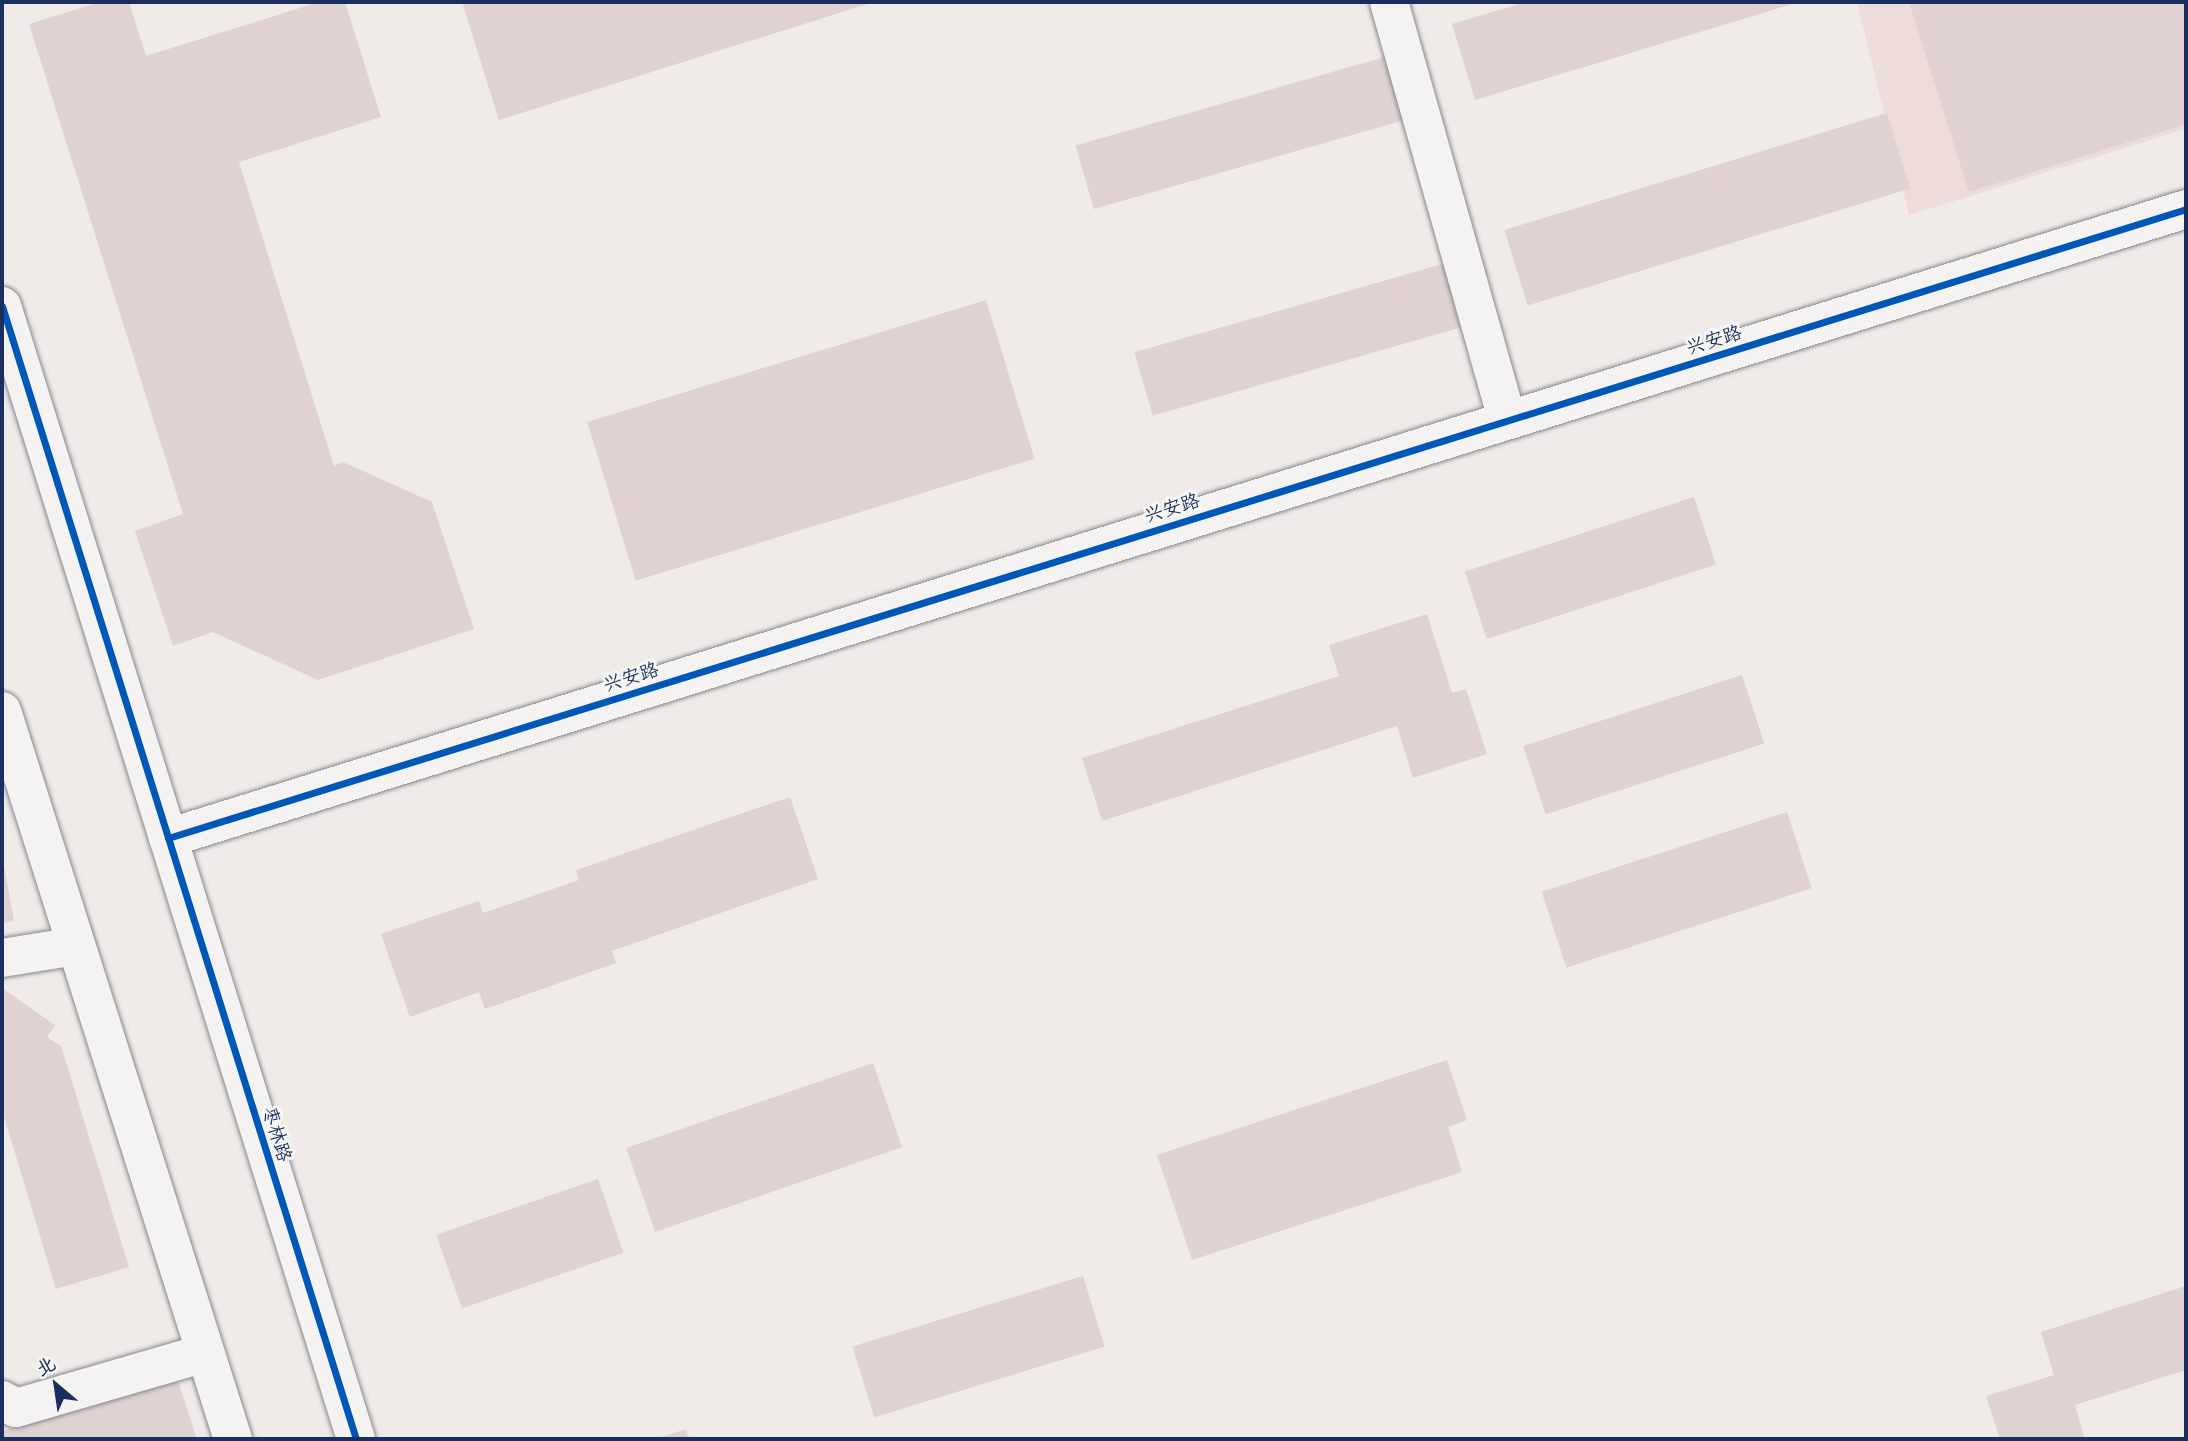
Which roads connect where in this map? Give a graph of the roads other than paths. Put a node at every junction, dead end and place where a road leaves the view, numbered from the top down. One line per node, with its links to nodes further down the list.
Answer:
1 (1389, 2): 4 (street)
2 (2186, 209): 4 (street, 兴安路)
3 (2, 306): 7 (street, 枣林路)
4 (1507, 420): 7 (street, 兴安路)
5 (2, 711): 6 (street)
6 (12, 776): 8 (street)
7 (168, 838): 13 (street, 枣林路)
8 (76, 946): 9 (street); 10 (street)
9 (2, 958)
10 (205, 1353): 11 (street); 12 (street)
11 (2, 1400)
12 (233, 1439)
13 (356, 1439)

